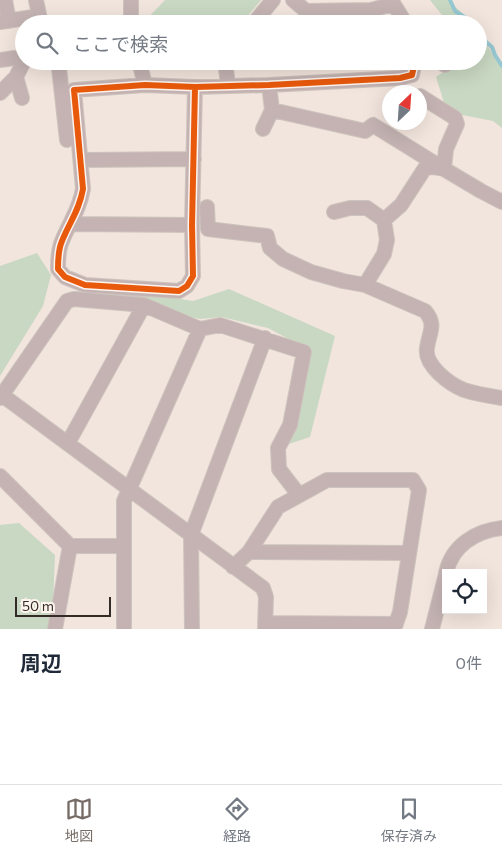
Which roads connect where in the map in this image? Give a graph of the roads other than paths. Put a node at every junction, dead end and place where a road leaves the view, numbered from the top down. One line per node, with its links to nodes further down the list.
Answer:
1 (5, 0): 11 (street)
2 (36, 0): 7 (street)
3 (131, 0): 8 (street)
4 (273, 0): 9 (street)
5 (293, 0): 6 (street)
6 (392, 2): 10 (street)
7 (39, 15)
8 (131, 15)
9 (260, 15)
10 (400, 15)
11 (5, 22)
12 (15, 58): 13 (street)
13 (0, 60)
14 (20, 70): 20 (street)
15 (57, 70): 31 (street)
16 (141, 70): 21 (street)
17 (226, 70): 25 (street)
18 (413, 70): 19 (street)
19 (412, 75): 22 (street); 23 (street)
20 (16, 77): 26 (street); 27 (street)
21 (145, 85): 24 (street); 33 (street)
22 (269, 85): 25 (street); 29 (street)
23 (416, 85)
24 (195, 86): 25 (street); 32 (street)
25 (228, 86)
26 (0, 93)
27 (22, 98)
28 (427, 100): 34 (street)
29 (272, 110): 30 (street); 34 (street)
30 (263, 129)
31 (67, 140)
32 (194, 159): 33 (street); 40 (street)
33 (82, 160): 39 (street)
34 (444, 169): 35 (street); 38 (street)
35 (502, 202)
36 (207, 207): 41 (street)
37 (334, 212): 38 (street)
38 (384, 220): 41 (street)
39 (71, 224): 40 (street); 40 (street)
40 (192, 225)
41 (365, 285): 46 (street)
42 (144, 305): 43 (street); 45 (street); 47 (street)
43 (200, 329): 44 (street); 49 (street)
44 (265, 338): 50 (street); 52 (street)
45 (1, 396): 47 (street)
46 (502, 398)
47 (68, 443): 49 (street)
48 (0, 476): 53 (street)
49 (129, 488): 52 (street); 54 (street)
50 (299, 495): 55 (street); 56 (street)
51 (502, 528): 58 (street)
52 (191, 535): 57 (street); 64 (street)
53 (70, 546): 54 (street); 62 (street)
54 (123, 546): 63 (street)
55 (249, 552): 56 (street); 57 (street)
56 (409, 553): 61 (street)
57 (233, 567): 60 (street)
58 (448, 569)
59 (442, 589): 65 (street)
60 (266, 626): 61 (street)
61 (395, 627)
62 (55, 629)
63 (124, 629)
64 (192, 629)
65 (432, 629)

